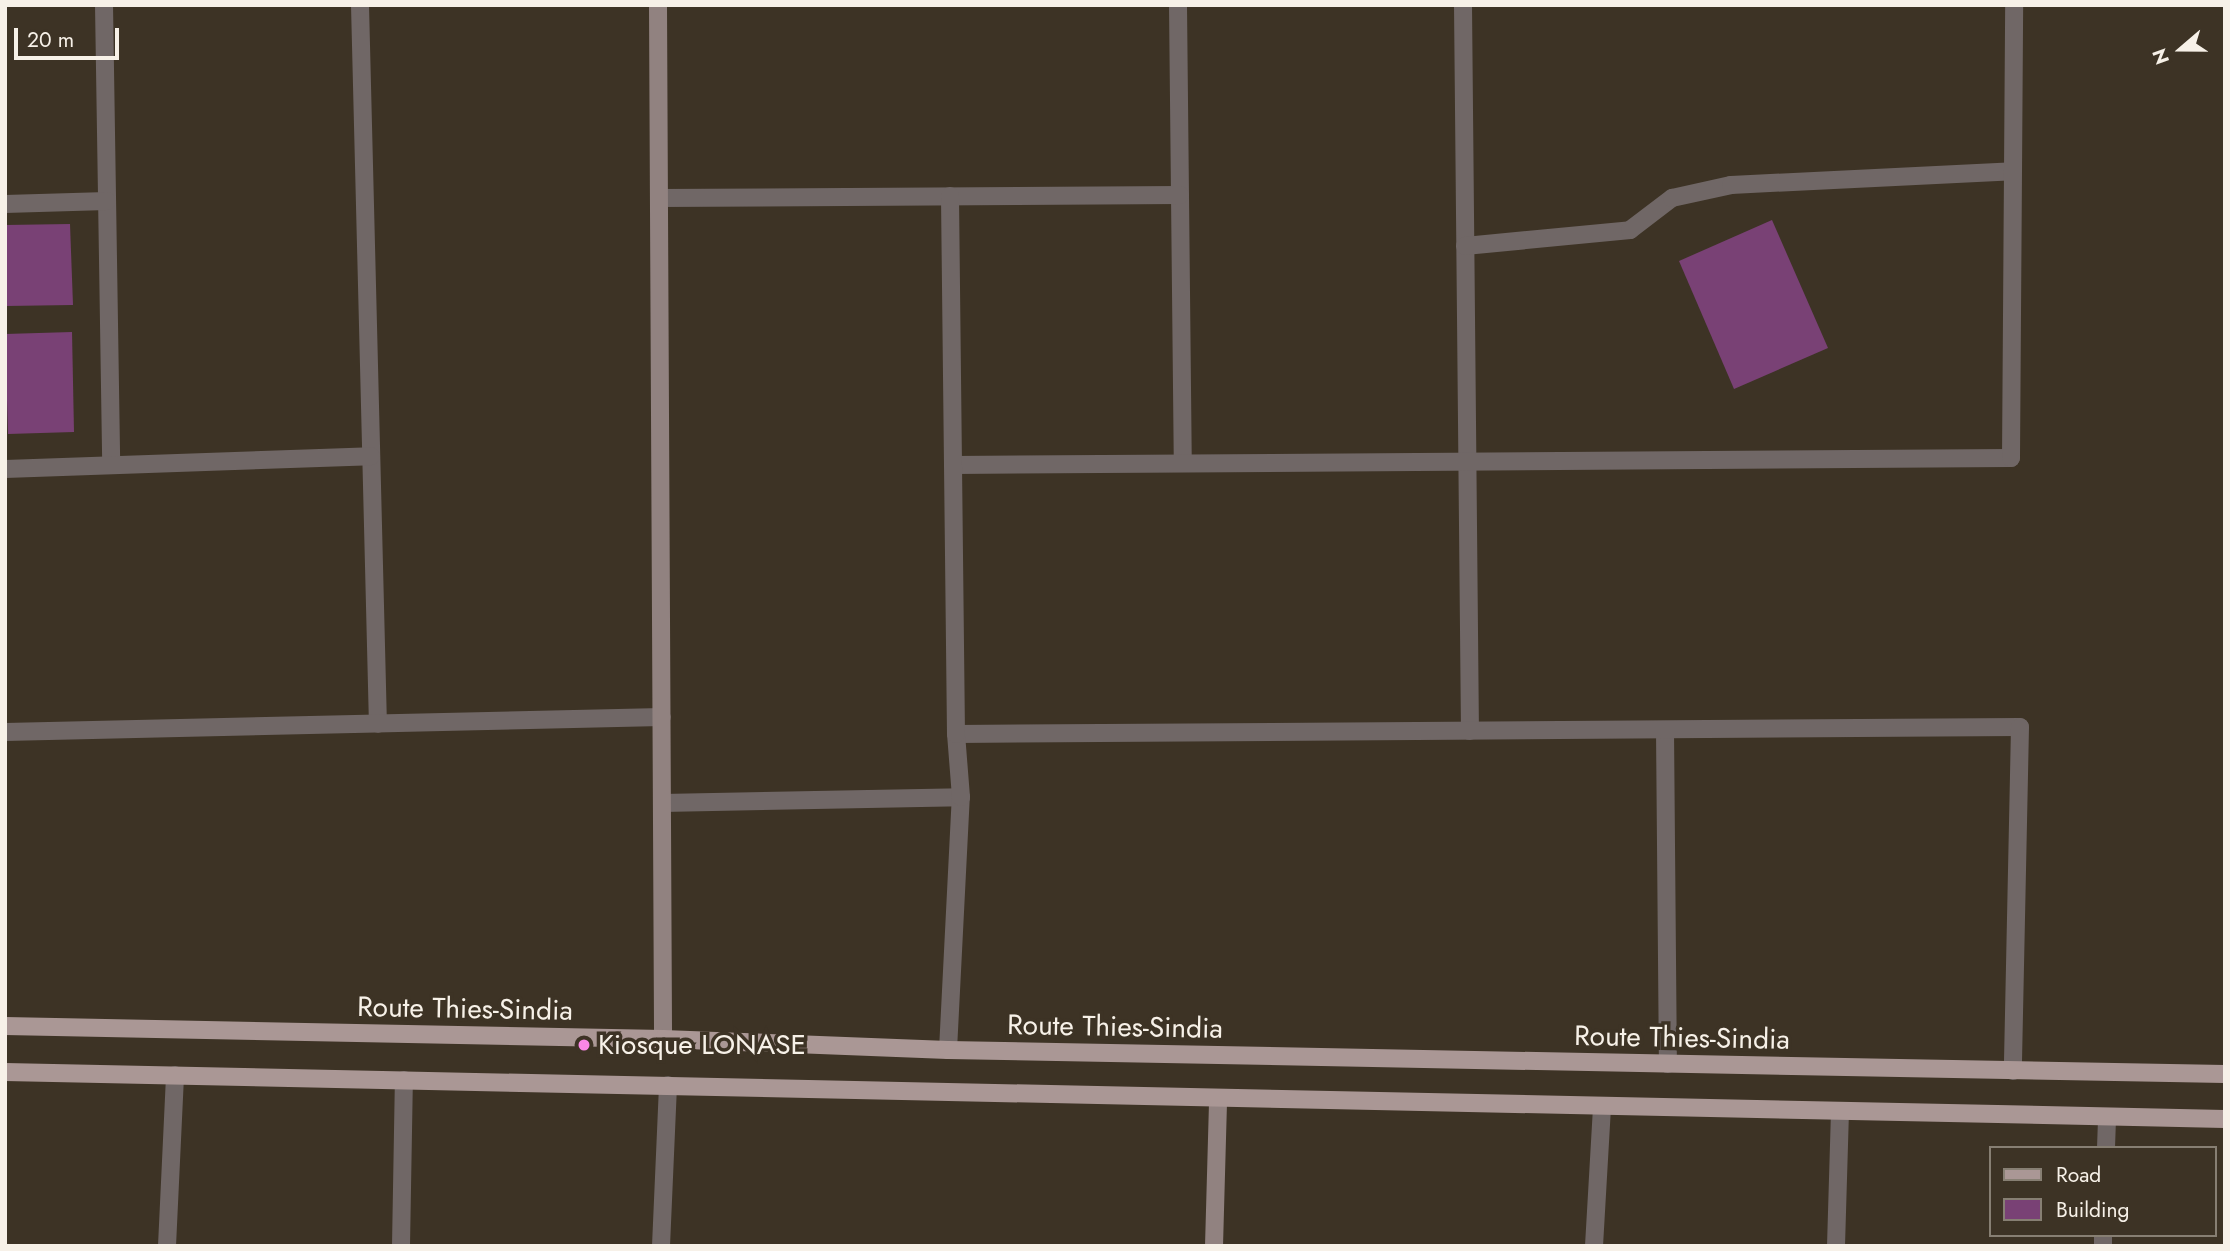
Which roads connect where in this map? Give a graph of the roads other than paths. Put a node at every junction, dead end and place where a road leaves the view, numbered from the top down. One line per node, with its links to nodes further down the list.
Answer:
1 (104, 5): 11 (street)
2 (360, 5): 14 (street)
3 (657, 5): 10 (street)
4 (1178, 5): 8 (street)
5 (1463, 5): 13 (street)
6 (2014, 5): 7 (street)
7 (2013, 171): 13 (street); 15 (street)
8 (1180, 195): 9 (street); 16 (street)
9 (950, 196): 10 (street); 18 (street)
10 (659, 198): 20 (street)
11 (107, 201): 12 (street); 17 (street)
12 (5, 204)
13 (1465, 246): 15 (street)
14 (371, 456): 17 (street); 21 (street)
15 (1468, 461): 16 (street); 23 (street)
16 (1183, 463): 18 (street)
17 (111, 465): 19 (street)
18 (953, 465): 25 (street)
19 (5, 469)
20 (662, 718): 21 (street); 27 (street)
21 (378, 724): 24 (street)
22 (1665, 730): 23 (street); 31 (street); 32 (street)
23 (1470, 731): 25 (street)
24 (5, 732)
25 (956, 734): 26 (street)
26 (961, 797): 27 (street); 30 (street)
27 (662, 803): 29 (street)
28 (5, 1026): 29 (main road, Route Thies-Sindia)
29 (663, 1039): 30 (main road, Route Thies-Sindia)
30 (948, 1050): 31 (main road, Route Thies-Sindia)
31 (1668, 1064): 32 (main road, Route Thies-Sindia)
32 (2013, 1070): 34 (main road, Route Thies-Sindia)
33 (5, 1072): 35 (main road)
34 (2225, 1074)
35 (175, 1075): 36 (main road); 44 (street)
36 (404, 1080): 37 (main road); 45 (street)
37 (668, 1085): 38 (main road); 46 (street)
38 (1218, 1100): 39 (main road); 47 (street)
39 (1602, 1107): 40 (main road); 48 (street)
40 (1840, 1112): 41 (main road); 49 (street)
41 (2107, 1117): 42 (main road); 43 (street)
42 (2225, 1119)
43 (2106, 1146)
44 (167, 1246)
45 (401, 1246)
46 (661, 1246)
47 (1214, 1246)
48 (1594, 1246)
49 (1836, 1246)

